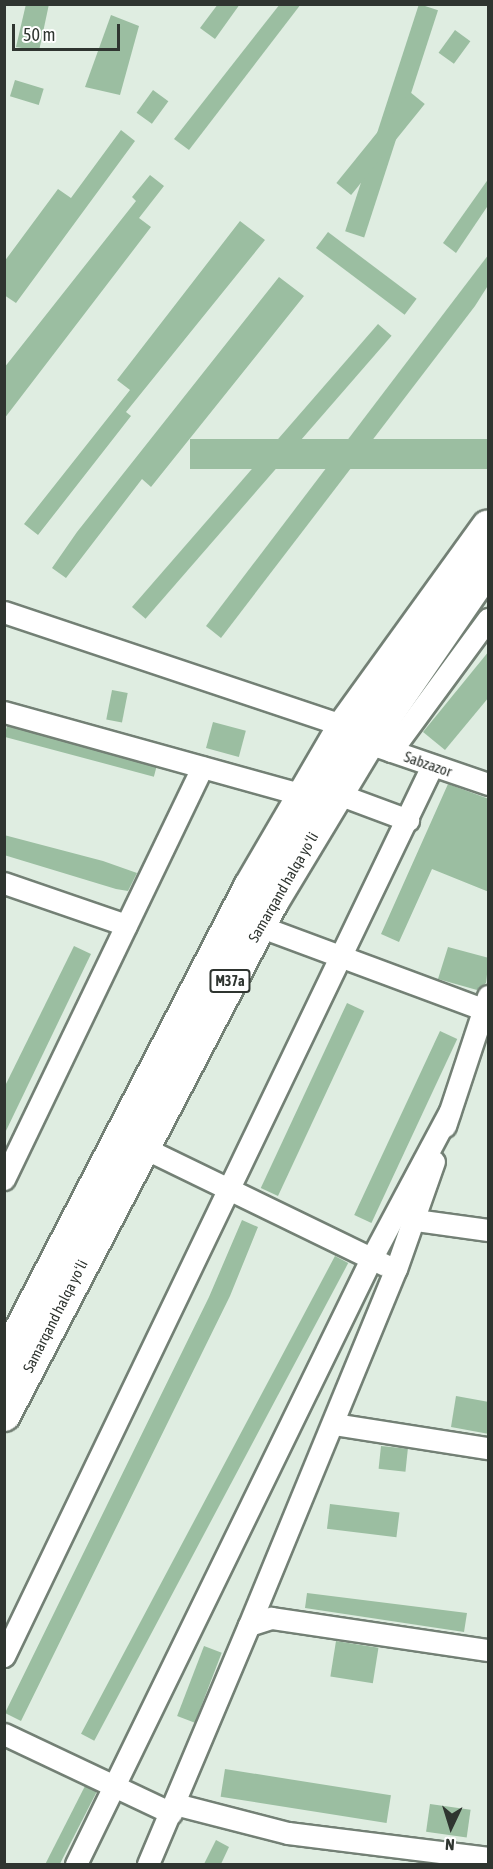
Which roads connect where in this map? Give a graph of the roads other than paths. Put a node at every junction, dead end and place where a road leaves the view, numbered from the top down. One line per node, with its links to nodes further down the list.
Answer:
1 (489, 526): 6 (highway, Samarqand halqa yoʻli / M37a)
2 (489, 567): 6 (highway, Samarqand halqa yoʻli / M37a)
3 (4, 612): 6 (street, Sabzazor)
4 (489, 619): 6 (street)
5 (4, 712): 8 (street)
6 (368, 740): 7 (street, Sabzazor); 10 (highway, Samarqand halqa yoʻli / M37a); 11 (highway, Samarqand halqa yoʻli / M37a)
7 (432, 766): 9 (street, Sabzazor); 12 (street)
8 (202, 767): 11 (street); 15 (street)
9 (489, 784)
10 (338, 794): 12 (street); 14 (highway, Samarqand halqa yoʻli / M37a)
11 (304, 795): 14 (highway, Samarqand halqa yoʻli / M37a)
12 (408, 820): 16 (street)
13 (4, 883): 15 (street)
14 (260, 905): 16 (street); 19 (highway, Samarqand halqa yoʻli / M37a); 26 (highway, Samarqand halqa yoʻli / M37a)
15 (126, 925): 20 (street)
16 (344, 956): 17 (street); 21 (street)
17 (487, 1006): 18 (street)
18 (448, 1113): 22 (street); 24 (street)
19 (142, 1147): 21 (street); 27 (highway, Samarqand halqa yoʻli / M37a)
20 (4, 1179)
21 (231, 1192): 24 (street); 32 (street)
22 (416, 1220): 23 (street); 25 (street)
23 (489, 1230)
24 (371, 1259): 25 (street); 34 (street)
25 (396, 1269): 28 (street)
26 (4, 1362)
27 (4, 1415)
28 (334, 1424): 29 (street); 30 (street)
29 (489, 1448)
30 (249, 1625): 31 (street); 35 (street)
31 (489, 1650)
32 (4, 1656)
33 (4, 1734): 34 (street)
34 (114, 1786): 35 (street); 37 (street)
35 (173, 1808): 36 (street); 38 (street)
36 (489, 1858)
37 (76, 1864)
38 (148, 1864)

